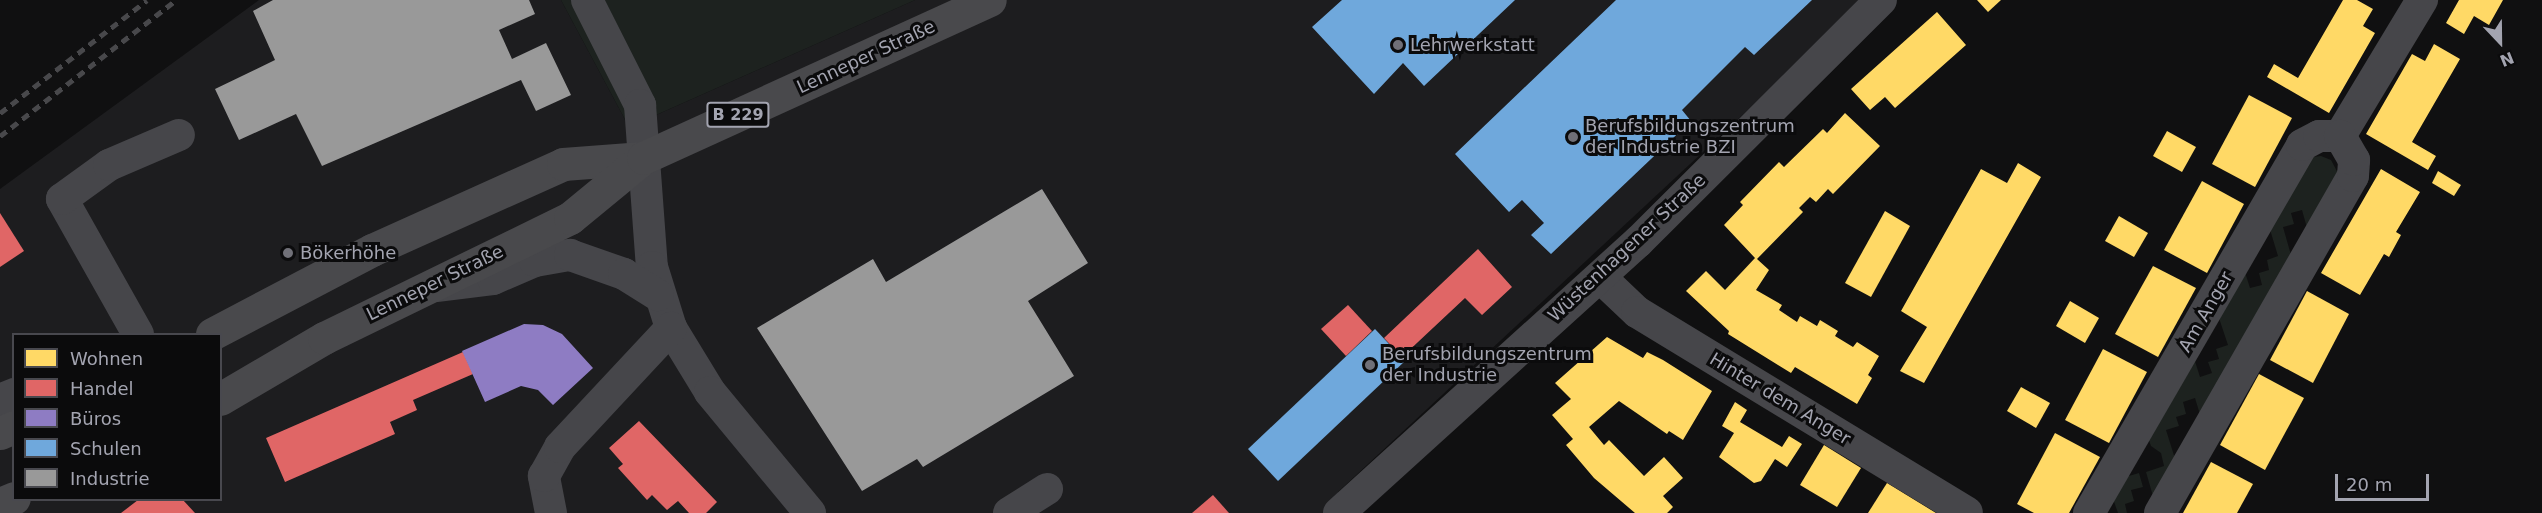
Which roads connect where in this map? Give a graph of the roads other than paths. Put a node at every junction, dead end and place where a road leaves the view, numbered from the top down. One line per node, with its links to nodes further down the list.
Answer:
1 (586, 0): 7 (street)
2 (990, 0): 7 (main road, Lenneper Straße / B 229)
3 (1881, 0): 8 (street, Wüstenhagener Straße)
4 (2422, 0): 6 (street)
5 (179, 135): 12 (street)
6 (2340, 136): 21 (street, Am Anger); 22 (street)
7 (643, 158): 9 (main road, Lenneper Straße / B 229); 10 (street); 13 (main road, Lenneper Straße / B 229)
8 (1600, 277): 19 (street, Wüstenhagener Straße); 20 (street, Hinter dem Anger)
9 (423, 287): 10 (street); 14 (main road, Lenneper Straße / B 229)
10 (658, 295): 11 (street)
11 (671, 328): 16 (street); 17 (street)
12 (137, 333)
13 (214, 333)
14 (222, 398)
15 (1047, 489): 18 (street)
16 (550, 513)
17 (810, 513)
18 (1009, 513)
19 (1340, 513)
20 (1967, 513)
21 (2089, 513)
22 (2160, 513)

